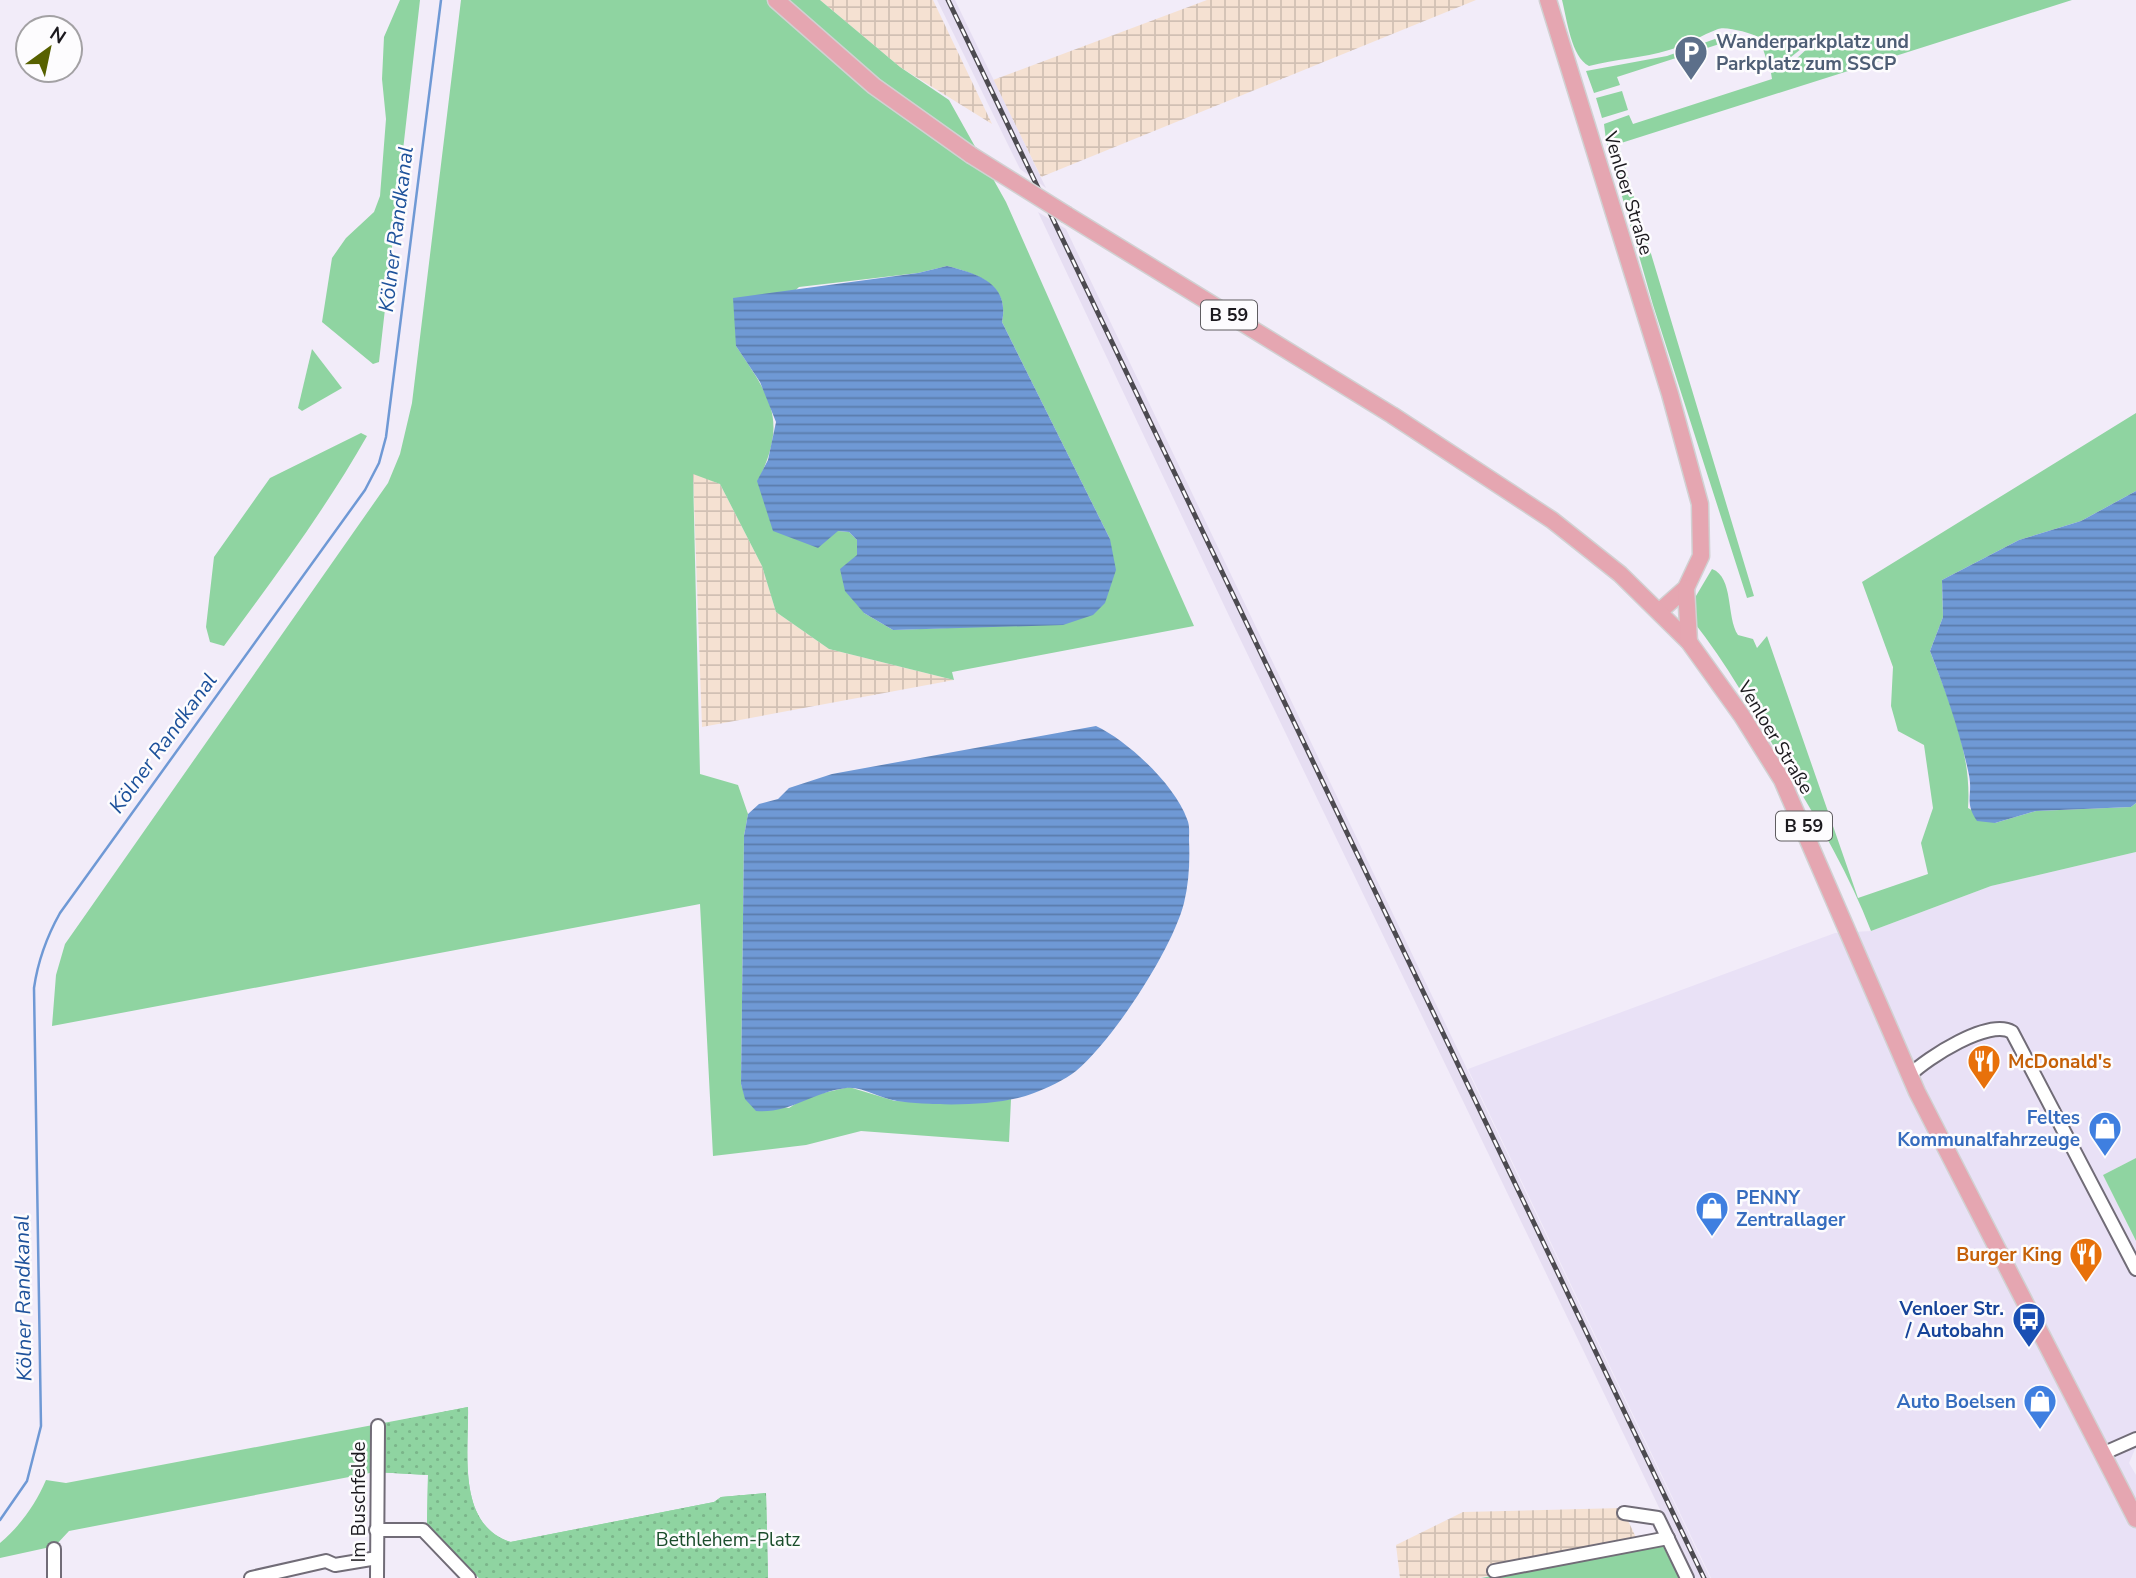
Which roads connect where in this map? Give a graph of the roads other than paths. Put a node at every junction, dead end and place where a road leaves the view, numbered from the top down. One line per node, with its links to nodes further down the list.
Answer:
1 (776, 0): 4 (main road, B 59, bridge)
2 (1548, 0): 3 (main road, Venloer Straße)
3 (1686, 588): 4 (main road, Venloer Straße); 5 (main road)
4 (1660, 611): 5 (main road, Venloer Straße / B 59)
5 (1689, 642): 6 (main road, Venloer Straße / B 59)
6 (1909, 1075): 7 (street); 10 (main road, Venloer Straße / B 59)
7 (2136, 1269)
8 (378, 1426): 13 (street, Im Buschfelde)
9 (2136, 1439): 10 (street)
10 (2102, 1454): 12 (main road, Venloer Straße / B 59)
11 (1624, 1513): 14 (street)
12 (2136, 1518)
13 (376, 1530): 16 (street, Im Buschfelde); 21 (street)
14 (1668, 1538): 17 (street); 22 (street)
15 (54, 1549): 18 (street)
16 (377, 1558): 19 (street); 20 (street, Im Buschfelde)
17 (1494, 1571)
18 (54, 1578)
19 (251, 1578)
20 (377, 1578)
21 (469, 1578)
22 (1687, 1578)

